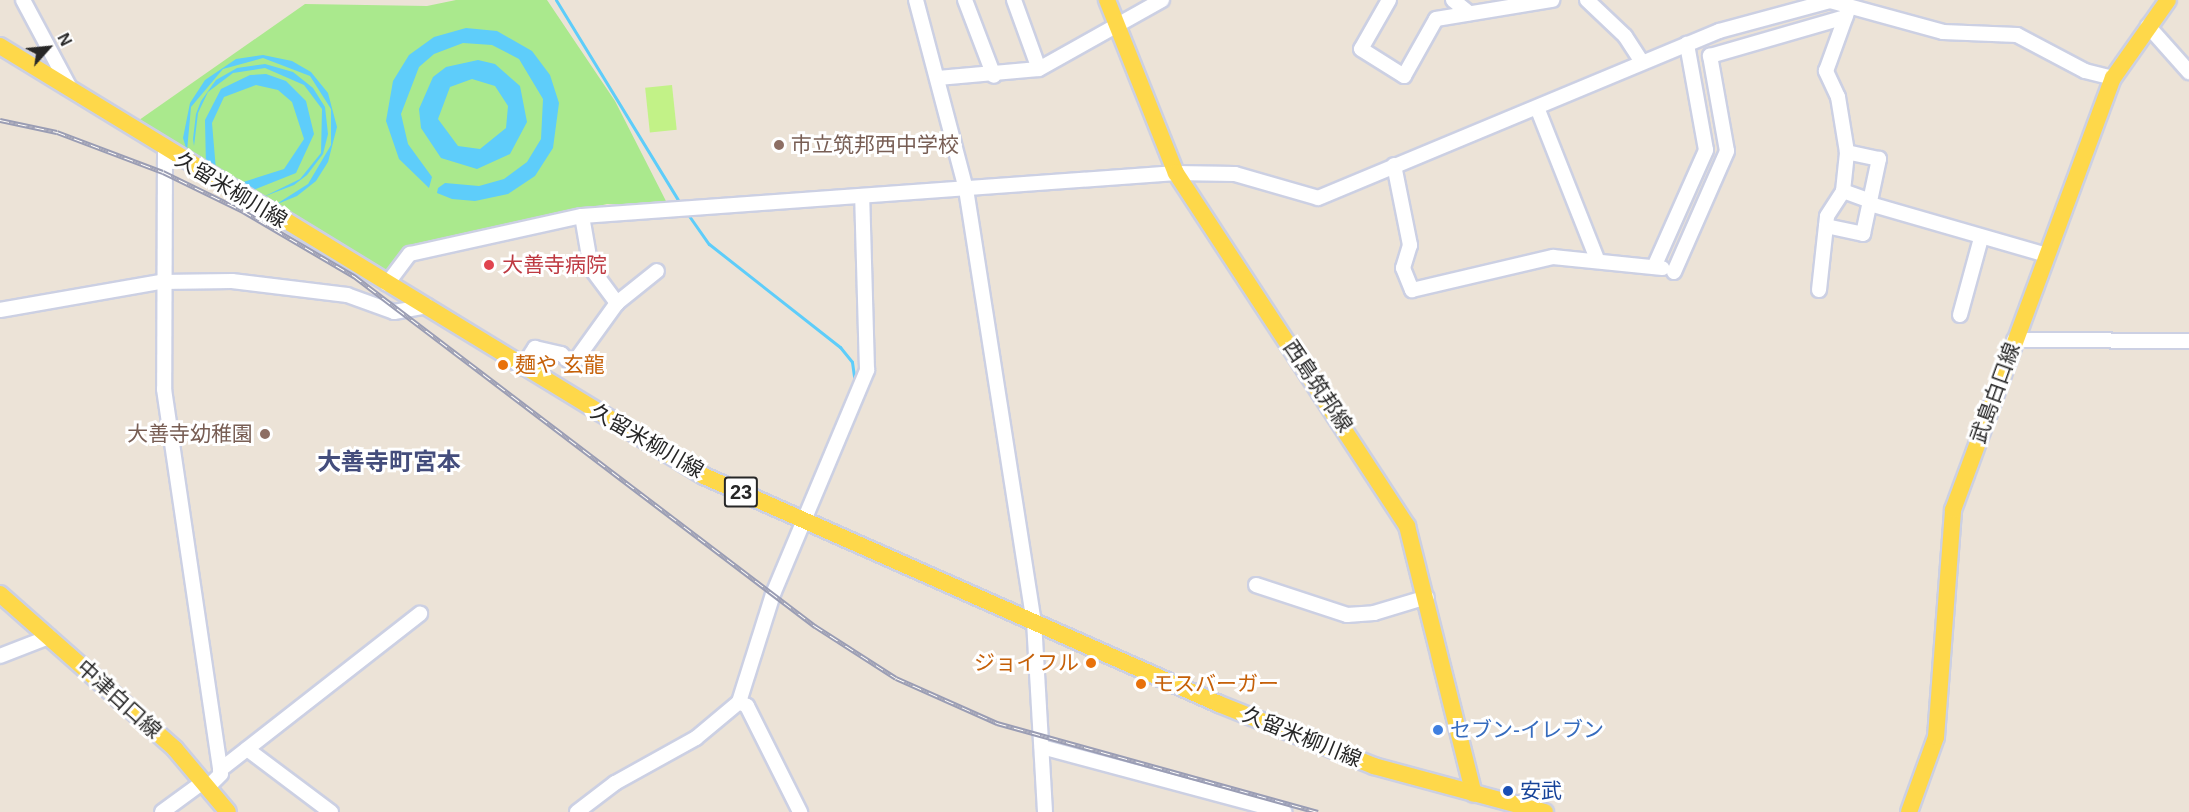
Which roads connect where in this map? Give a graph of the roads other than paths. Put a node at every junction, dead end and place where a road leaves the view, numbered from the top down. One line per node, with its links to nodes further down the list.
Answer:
1 (23, 0): 26 (street)
2 (916, 0): 24 (street)
3 (965, 0): 23 (street)
4 (1014, 0): 21 (street)
5 (1107, 0): 16 (main road, 西島筑邦線)
6 (1162, 0): 16 (street)
7 (1389, 0): 15 (street)
8 (1453, 0): 15 (street)
9 (1552, 0): 13 (street)
10 (1587, 0): 20 (street)
11 (2168, 0): 17 (main road, 武島白口線)
12 (1830, 1): 14 (street); 18 (street)
13 (1522, 2): 15 (street)
14 (1850, 8): 25 (street); 29 (street); 41 (street)
15 (1469, 13)
16 (1117, 26): 21 (street); 31 (main road, 西島筑邦線)
17 (2148, 26): 22 (street); 25 (main road, 武島白口線)
18 (1687, 44): 20 (street); 41 (street)
19 (0, 46): 26 (main road, 久留米柳川線 / 23)
20 (1642, 62): 27 (street)
21 (1040, 69): 23 (street)
22 (2189, 72)
23 (994, 76): 24 (street)
24 (938, 78): 32 (street)
25 (2113, 78): 39 (main road, 武島白口線)
26 (70, 88): 28 (main road, 久留米柳川線 / 23)
27 (1538, 110): 30 (street); 40 (street)
28 (165, 151): 43 (street); 44 (main road, 久留米柳川線 / 23)
29 (1847, 152): 33 (street); 35 (street)
30 (1394, 165): 31 (street); 40 (street)
31 (1176, 173): 32 (street); 56 (main road, 西島筑邦線)
32 (966, 189): 34 (street); 58 (street)
33 (1843, 191): 35 (street); 37 (street)
34 (862, 196): 36 (street); 53 (street)
35 (1870, 202): 37 (street); 38 (street)
36 (582, 216): 44 (street); 46 (street)
37 (1826, 226): 45 (street)
38 (1981, 238): 39 (street); 49 (street)
39 (2047, 255): 50 (main road, 武島白口線)
40 (1597, 259): 41 (street)
41 (1663, 269)
42 (657, 271): 46 (street)
43 (161, 282): 47 (street); 48 (street); 64 (street)
44 (387, 284): 47 (main road, 久留米柳川線 / 23)
45 (1819, 290)
46 (617, 303): 52 (street)
47 (427, 306): 52 (main road, 久留米柳川線 / 23)
48 (0, 310)
49 (1960, 315)
50 (2014, 340): 51 (street); 75 (main road, 武島白口線)
51 (2189, 341)
52 (522, 368): 53 (main road, 久留米柳川線 / 23)
53 (802, 520): 58 (main road, 久留米柳川線 / 23); 61 (street)
54 (1256, 585): 56 (street)
55 (0, 594): 59 (main road, 中津白口線)
56 (1426, 597): 66 (main road, 西島筑邦線)
57 (420, 614): 63 (street)
58 (1034, 621): 62 (street); 66 (main road, 久留米柳川線 / 23)
59 (49, 637): 60 (street); 65 (main road, 中津白口線)
60 (0, 656)
61 (739, 702): 70 (street); 71 (street)
62 (1042, 747): 72 (street); 73 (street)
63 (247, 749): 64 (street); 69 (street)
64 (220, 770): 65 (street)
65 (206, 784): 67 (street); 68 (main road, 中津白口線)
66 (1474, 794): 74 (main road, 久留米柳川線 / 23)
67 (162, 812)
68 (228, 812)
69 (331, 812)
70 (577, 812)
71 (800, 812)
72 (1045, 812)
73 (1284, 812)
74 (1545, 812)
75 (1909, 812)

